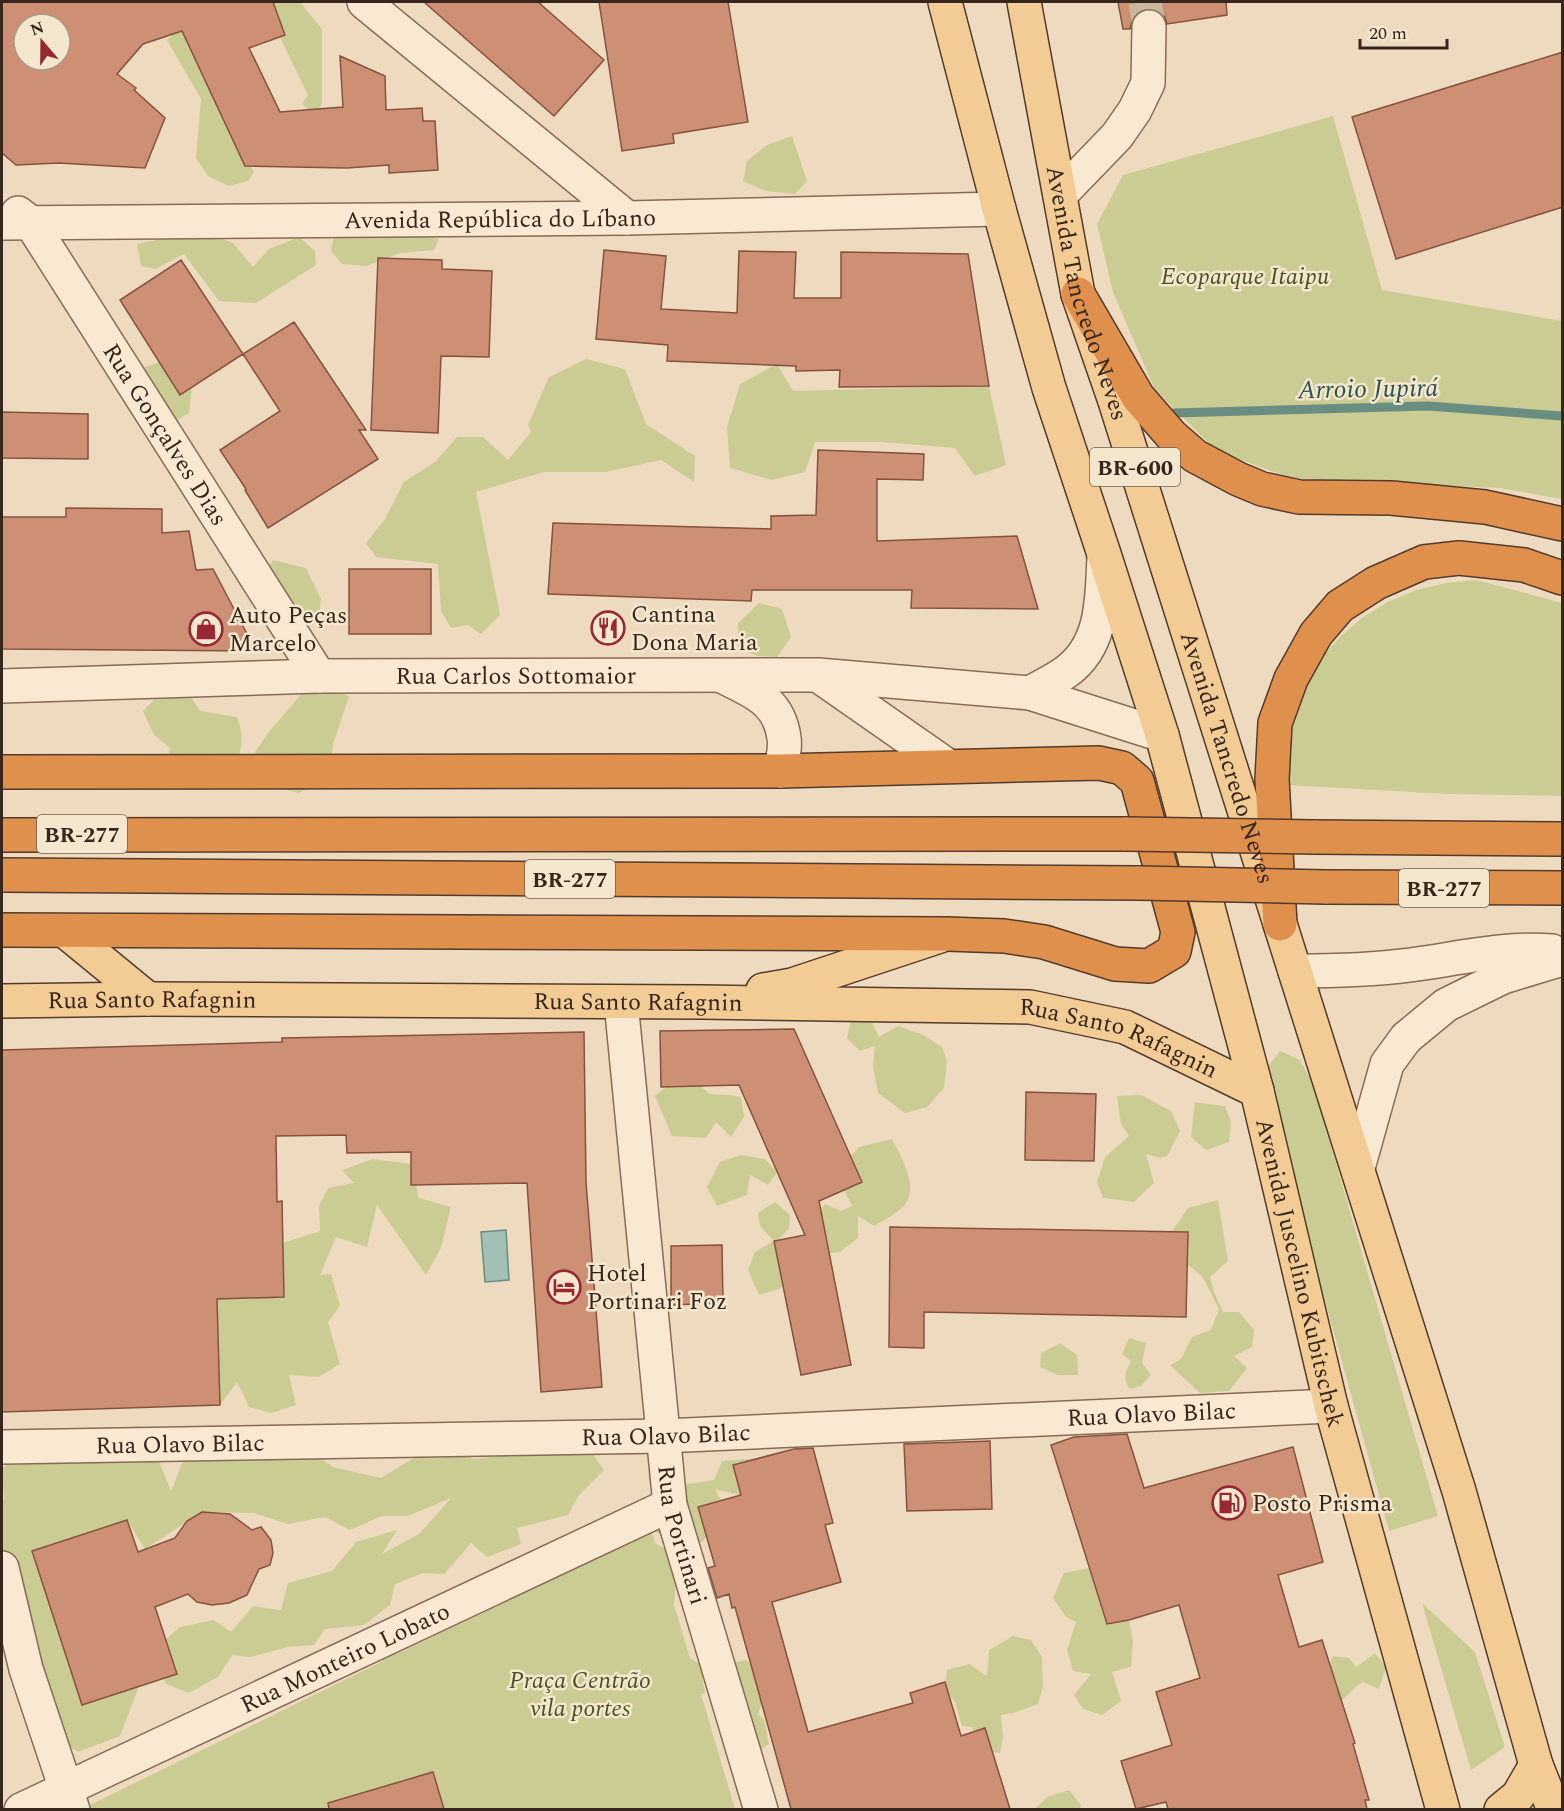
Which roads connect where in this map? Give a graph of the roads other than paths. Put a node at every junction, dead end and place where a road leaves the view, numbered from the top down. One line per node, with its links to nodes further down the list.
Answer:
1 (364, 2): 10 (street)
2 (945, 2): 9 (main road, BR-600)
3 (1024, 2): 6 (main road, Avenida Tancredo Neves / BR-600)
4 (1043, 2): 6 (main road)
5 (1149, 27): 7 (street)
6 (1034, 54): 7 (main road, Avenida Tancredo Neves / BR-600)
7 (1060, 195): 12 (main road, Avenida Tancredo Neves / BR-600)
8 (2, 201): 11 (street, Rua Gonçalves Dias)
9 (999, 210): 10 (street, Avenida República do Líbano); 14 (main road, BR-600)
10 (627, 218): 11 (street, Avenida República do Líbano)
11 (16, 223): 18 (street, Rua Gonçalves Dias)
12 (1078, 294): 13 (highway); 29 (main road, Avenida Tancredo Neves / BR-600)
13 (1563, 524)
14 (1104, 554): 20 (street); 21 (main road, BR-600)
15 (1563, 578): 29 (highway)
16 (719, 675): 17 (street, Rua Carlos Sottomaior); 18 (street, Rua Carlos Sottomaior); 23 (street)
17 (818, 675): 20 (street, Rua Carlos Sottomaior); 22 (street)
18 (319, 676): 19 (street, Rua Carlos Sottomaior)
19 (2, 686)
20 (1030, 693): 21 (street, Rua Carlos Sottomaior)
21 (1162, 735): 40 (main road, Avenida Juscelino Kubitschek)
22 (948, 766): 23 (highway); 32 (highway)
23 (781, 771): 24 (highway)
24 (2, 772)
25 (2, 835): 26 (highway, BR-277, bridge)
26 (1557, 836)
27 (2, 875): 28 (highway, BR-277, bridge)
28 (1563, 888)
29 (1280, 924): 35 (main road)
30 (2, 930): 31 (highway)
31 (65, 931): 32 (highway); 36 (main road)
32 (947, 933): 39 (main road)
33 (1563, 951): 35 (street)
34 (1563, 959): 41 (street)
35 (1295, 971): 41 (main road)
36 (148, 999): 37 (main road, Rua Santo Rafagnin); 38 (main road, Rua Santo Rafagnin)
37 (2, 1001)
38 (621, 1002): 39 (main road, Rua Santo Rafagnin); 43 (street, Rua Portinari)
39 (702, 1002): 40 (main road, Rua Santo Rafagnin)
40 (1257, 1091): 42 (main road, Avenida Juscelino Kubitschek)
41 (1358, 1168): 47 (main road)
42 (1330, 1406): 43 (street, Rua Olavo Bilac); 48 (main road, Avenida Juscelino Kubitschek)
43 (663, 1436): 44 (street, Rua Olavo Bilac); 45 (street, Rua Portinari)
44 (2, 1447)
45 (670, 1505): 49 (street, Rua Monteiro Lobato); 51 (street, Rua Portinari)
46 (2, 1568): 49 (street)
47 (1536, 1766): 54 (main road); 55 (main road)
48 (1433, 1774): 52 (main road, Avenida Juscelino Kubitschek); 53 (main road)
49 (70, 1799): 50 (street, Rua Monteiro Lobato)
50 (21, 1809)
51 (761, 1809)
52 (1443, 1809)
53 (1461, 1809)
54 (1501, 1809)
55 (1554, 1809)

